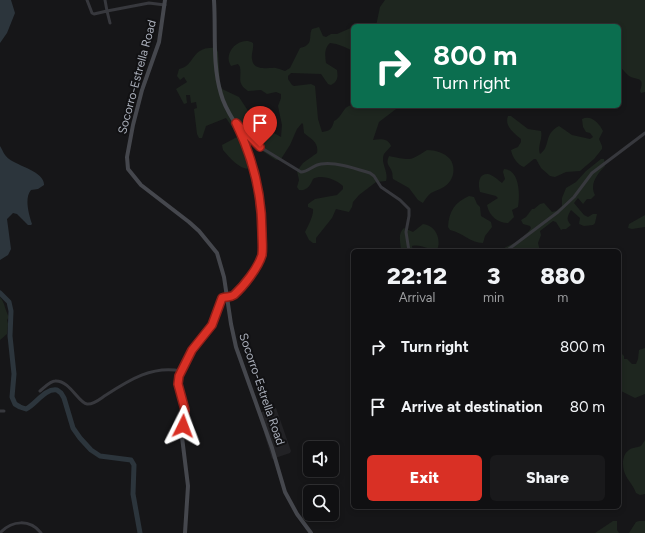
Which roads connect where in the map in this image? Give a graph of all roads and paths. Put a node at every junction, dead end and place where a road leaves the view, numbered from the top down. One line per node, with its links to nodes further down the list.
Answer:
1 (87, 0): 5 (street)
2 (105, 0): 5 (street)
3 (214, 0): 7 (street)
4 (165, 2): 5 (street); 11 (street, Socorro-Estrella Road)
5 (107, 11): 6 (street)
6 (110, 23)
7 (236, 123): 9 (street); 11 (street)
8 (645, 133): 10 (street)
9 (409, 249)
10 (509, 249)
11 (228, 296): 12 (street); 17 (street, Socorro-Estrella Road)
12 (181, 371): 13 (street); 16 (street)
13 (40, 391)
14 (0, 533): 15 (street)
15 (41, 533)
16 (184, 533)
17 (311, 533)

